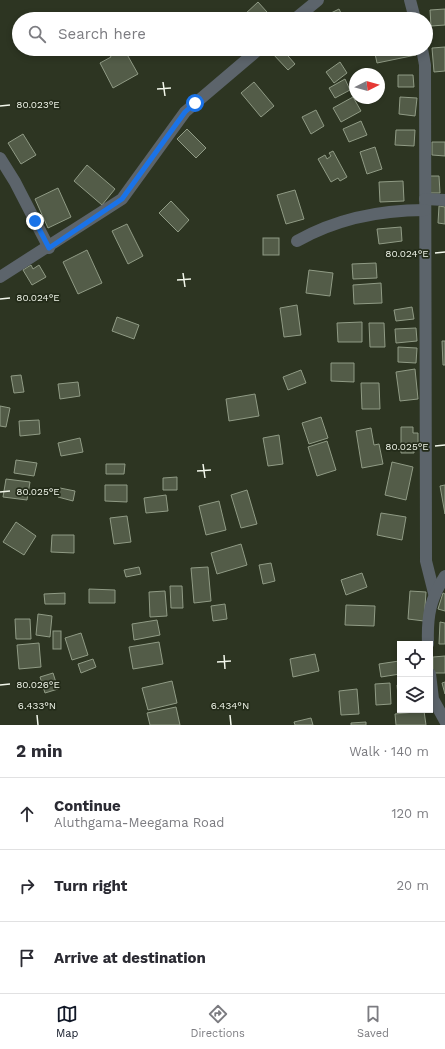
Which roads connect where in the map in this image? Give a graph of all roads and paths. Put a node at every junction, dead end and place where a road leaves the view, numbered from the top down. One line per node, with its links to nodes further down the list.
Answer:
1 (318, 0): 3 (street)
2 (410, 0): 4 (street)
3 (303, 12)
4 (413, 12)
5 (251, 56): 11 (street)
6 (423, 56): 9 (street)
7 (0, 158): 11 (street)
8 (445, 200): 9 (street)
9 (425, 204): 10 (street); 14 (street)
10 (297, 241)
11 (49, 248): 12 (street)
12 (0, 277)
13 (445, 576): 14 (street)
14 (434, 593): 15 (street)
15 (428, 641)
16 (430, 677): 17 (street)
17 (445, 720)

